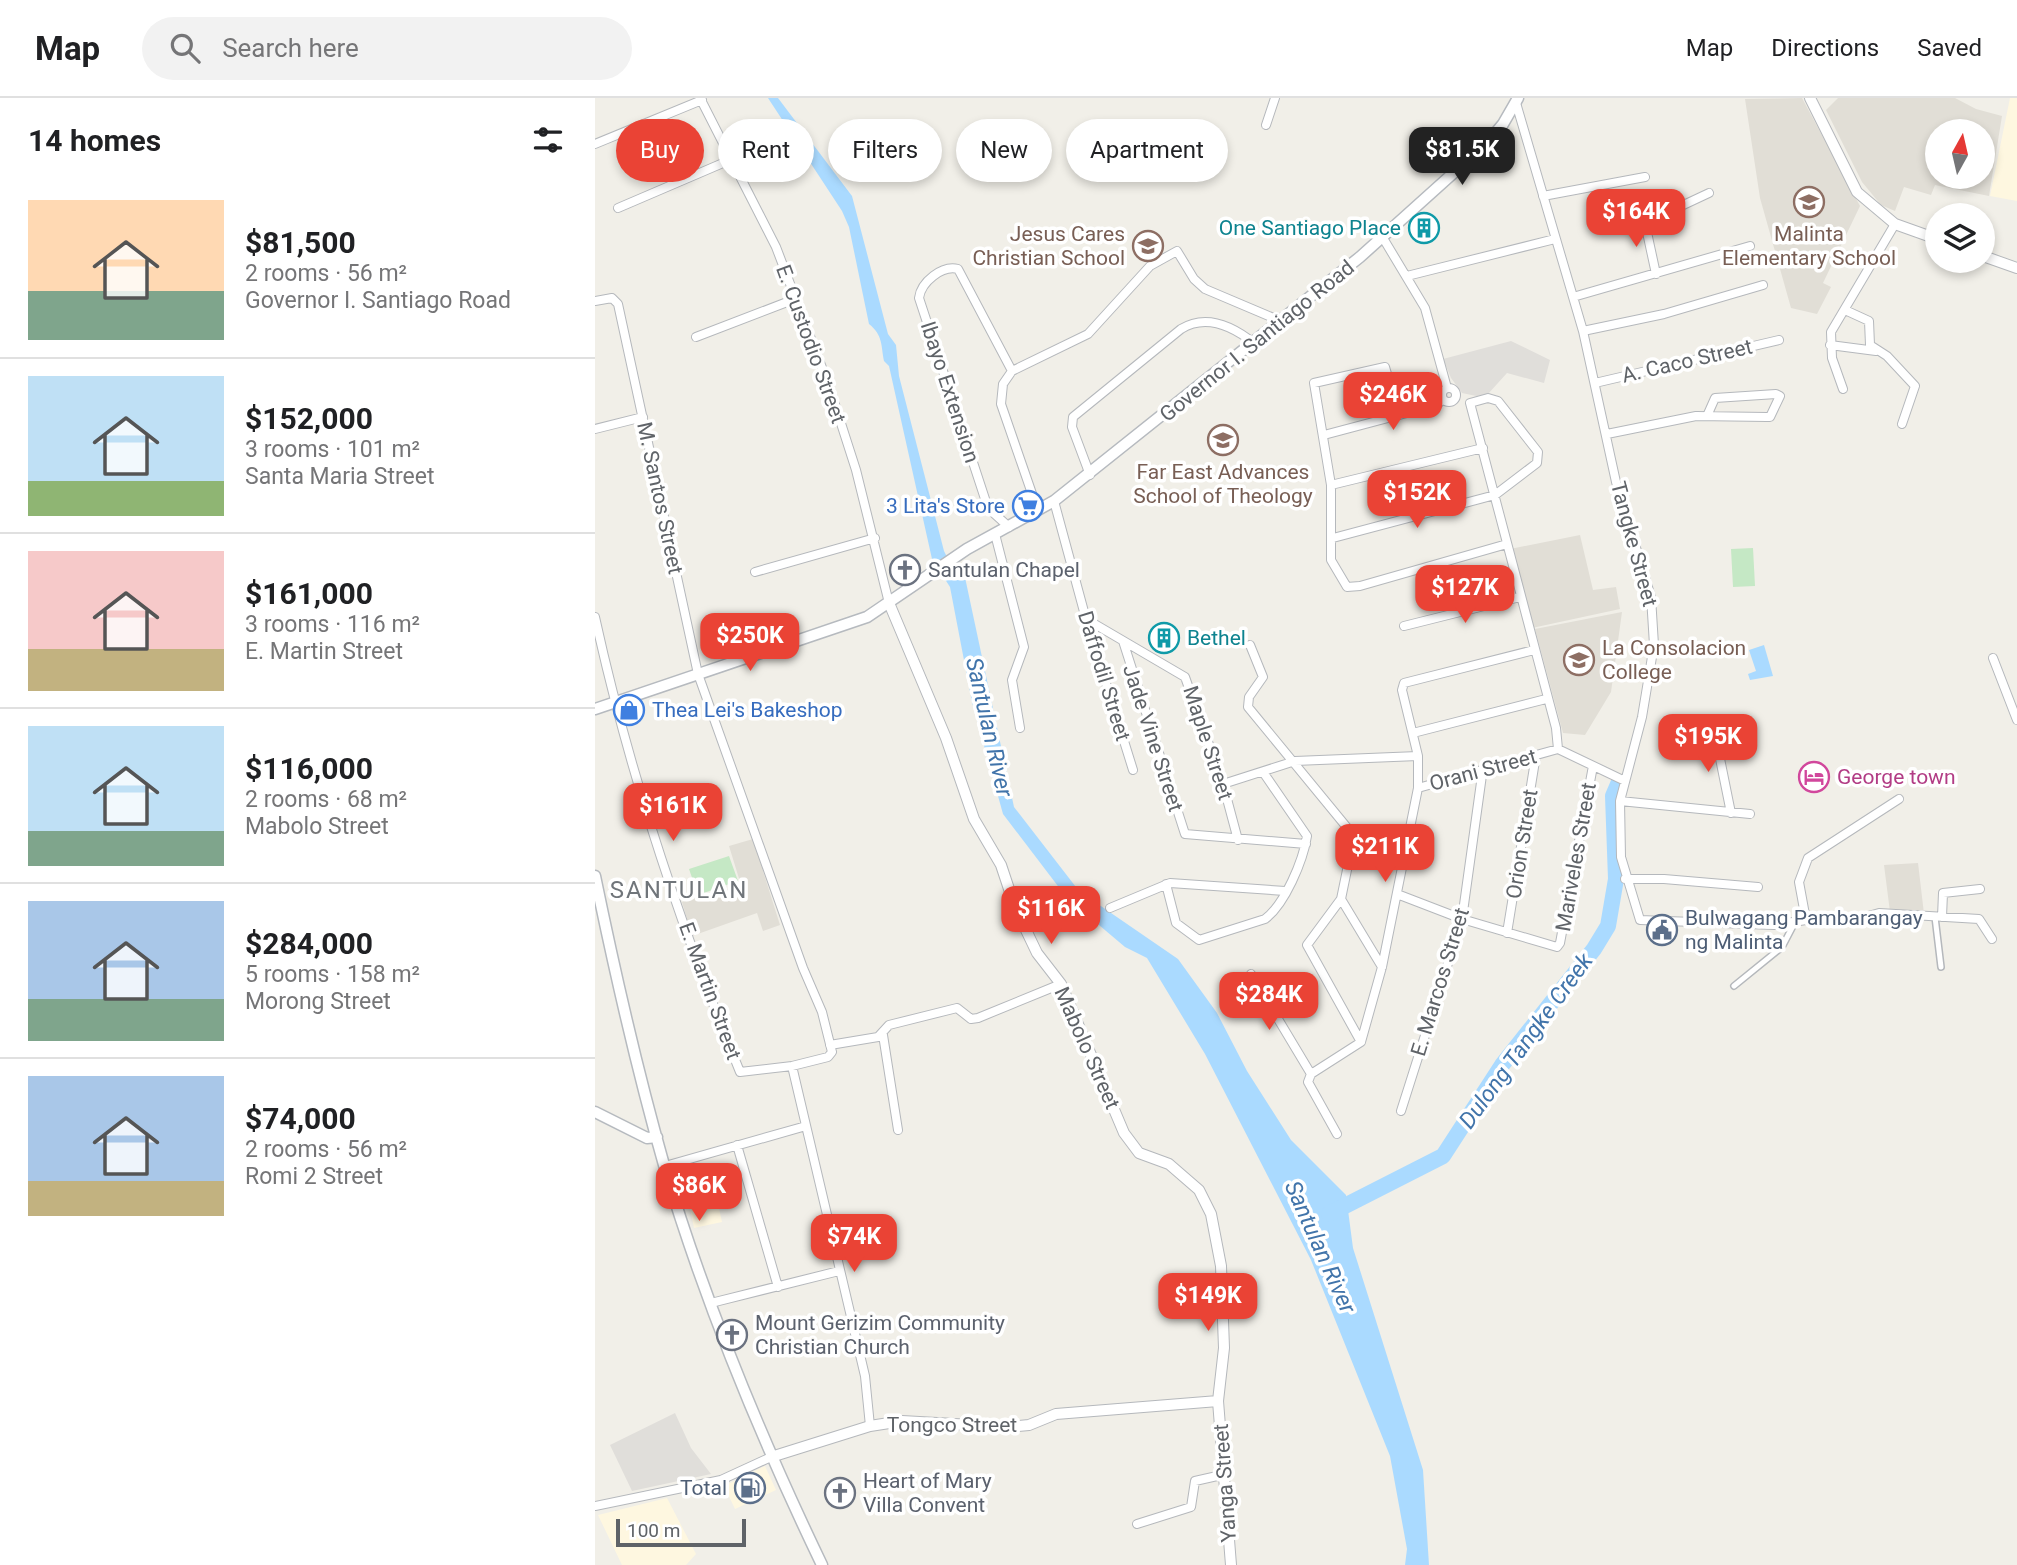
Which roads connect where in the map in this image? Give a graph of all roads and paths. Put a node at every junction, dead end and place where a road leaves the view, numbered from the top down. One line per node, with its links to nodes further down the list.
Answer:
1 (1275, 98): 5 (street)
2 (1810, 98): 14 (street)
3 (701, 99): 6 (street, E. Custodio Street); 7 (street)
4 (1517, 100): 12 (street, Tangke Street); 16 (main road, Governor I. Santiago Road)
5 (1266, 125)
6 (718, 135)
7 (595, 144)
8 (718, 165): 13 (street)
9 (1645, 177): 12 (street)
10 (742, 182): 25 (street, E. Custodio Street)
11 (1709, 193): 21 (street)
12 (1543, 196): 17 (street, Tangke Street)
13 (618, 208)
14 (1895, 224): 15 (street); 27 (street)
15 (1925, 235)
16 (1383, 238): 22 (street); 28 (main road, Governor I. Santiago Road)
17 (1555, 239): 22 (street); 24 (street, Tangke Street)
18 (1749, 246): 21 (street)
19 (1995, 260): 20 (street)
20 (2017, 268)
21 (1656, 274): 24 (street)
22 (1406, 276): 37 (street)
23 (1763, 285): 29 (street)
24 (1573, 297): 29 (street, Tangke Street)
25 (795, 299): 30 (street); 57 (street, E. Custodio Street)
26 (595, 301): 44 (street, M. Santos Street)
27 (1845, 310): 33 (street); 34 (street)
28 (1283, 321): 32 (main road, Governor I. Santiago Road); 35 (street)
29 (1583, 331): 36 (street, Tangke Street)
30 (696, 337)
31 (1779, 340): 36 (street, A. Caco Street)
32 (1255, 344): 50 (main road, Governor I. Santiago Road); 50 (street)
33 (1830, 345): 34 (street); 38 (street)
34 (1876, 351): 45 (street)
35 (1012, 371): 54 (street); 55 (street, Ibayo Extension)
36 (1595, 383): 47 (street, Tangke Street)
37 (1447, 388): 39 (street); 40 (street)
38 (1843, 389)
39 (1455, 397): 40 (street); 41 (street)
40 (1443, 399): 42 (street)
41 (1470, 402): 49 (street); 52 (street)
42 (1399, 415): 48 (street); 48 (street)
43 (1707, 416): 43 (street); 47 (street)
44 (643, 417): 46 (street); 70 (street, M. Santos Street)
45 (1902, 424)
46 (595, 429)
47 (1607, 434): 86 (street, Tangke Street)
48 (1324, 435): 51 (street)
49 (1483, 449): 51 (street); 52 (street)
50 (1090, 475): 53 (main road, Governor I. Santiago Road)
51 (1331, 485): 58 (street)
52 (1495, 495): 58 (street); 59 (street)
53 (1054, 501): 54 (main road, Governor I. Santiago Road); 64 (street, Daffodil Street)
54 (1038, 512): 55 (main road, Governor I. Santiago Road)
55 (1009, 527): 56 (main road, Governor I. Santiago Road)
56 (995, 534): 62 (main road, Governor I. Santiago Road); 75 (street)
57 (875, 538): 60 (street); 62 (street, E. Custodio Street)
58 (1333, 538): 59 (street)
59 (1507, 544): 61 (street)
60 (755, 572)
61 (1520, 597): 65 (street); 68 (street)
62 (890, 603): 70 (main road, Governor I. Santiago Road); 113 (street, Mabolo Street)
63 (595, 617): 72 (street, E. Martin Street)
64 (1086, 620): 66 (street, Maple Street); 84 (street, Daffodil Street)
65 (1404, 626)
66 (1123, 641): 87 (street, Maple Street); 93 (street, Jade Vine Street)
67 (1250, 645): 81 (street)
68 (1534, 650): 71 (street); 77 (street)
69 (1993, 658): 74 (street)
70 (698, 674): 72 (main road, Governor I. Santiago Road); 117 (street, M. Santos Street)
71 (1546, 699): 77 (street); 78 (street)
72 (614, 702): 73 (main road, Governor I. Santiago Road); 118 (street, E. Martin Street)
73 (595, 709)
74 (2017, 720)
75 (1020, 728)
76 (1714, 729): 91 (street)
77 (1413, 733): 80 (street)
78 (1558, 749): 79 (street, Orani Street); 82 (street, Orani Street)
79 (1536, 755): 83 (street, Orani Street); 108 (street, Orion Street)
80 (1418, 756): 81 (street); 88 (street)
81 (1295, 761): 85 (street); 102 (street)
82 (1593, 766): 86 (street, Orani Street); 108 (street, Mariveles Street)
83 (1483, 768): 88 (street, Orani Street); 105 (street, E. Marcos Street)
84 (1133, 770)
85 (1262, 772): 87 (street); 94 (street)
86 (1625, 781): 90 (street, Tangke Street)
87 (1223, 784): 93 (street, Maple Street)
88 (1418, 788): 101 (street)
89 (1899, 800): 106 (street)
90 (1620, 801): 91 (street); 96 (street, Tangke Street)
91 (1731, 813): 92 (street)
92 (1750, 814)
93 (1238, 840): 94 (street)
94 (1306, 844): 100 (street)
95 (595, 876): 125 (main road)
96 (1625, 879): 98 (street); 107 (street, Tangke Street)
97 (1166, 884): 100 (street); 100 (street); 103 (street)
98 (1758, 887)
99 (1980, 889): 104 (street)
100 (1285, 891)
101 (1398, 894): 105 (street, Mariveles Street); 110 (street)
102 (1341, 899): 110 (street); 116 (street)
103 (1110, 908)
104 (1938, 917): 106 (street, Tangke Street); 109 (street, Tangke Street); 111 (street)
105 (1462, 919): 108 (street, Mariveles Street); 120 (street, E. Marcos Street)
106 (1806, 920): 107 (street, Tangke Street)
107 (1794, 924): 114 (street)
108 (1507, 933)
109 (1992, 939)
110 (1382, 967): 116 (street)
111 (1941, 967)
112 (1251, 974): 119 (street)
113 (1061, 984): 115 (street); 131 (street, Mabolo Street)
114 (1734, 986)
115 (883, 1035): 117 (street); 123 (street)
116 (1361, 1042): 119 (street)
117 (830, 1045): 118 (street)
118 (792, 1066): 122 (street)
119 (1311, 1074): 124 (street)
120 (1401, 1111)
121 (595, 1112): 125 (main road)
122 (806, 1126): 126 (street); 128 (street)
123 (898, 1130)
124 (1337, 1134)
125 (657, 1137): 127 (main road)
126 (737, 1145): 127 (street); 129 (street)
127 (665, 1167): 130 (main road)
128 (838, 1271): 129 (street); 132 (street)
129 (778, 1287): 130 (street)
130 (711, 1303): 133 (main road)
131 (1218, 1401): 132 (street, Tongco Street); 134 (street, Yanga Street)
132 (870, 1426): 133 (street, Tongco Street)
133 (771, 1457): 135 (street); 137 (main road)
134 (1226, 1475): 136 (street); 138 (street, Yanga Street)
135 (595, 1506)
136 (1137, 1524)
137 (822, 1565)
138 (1231, 1565)

